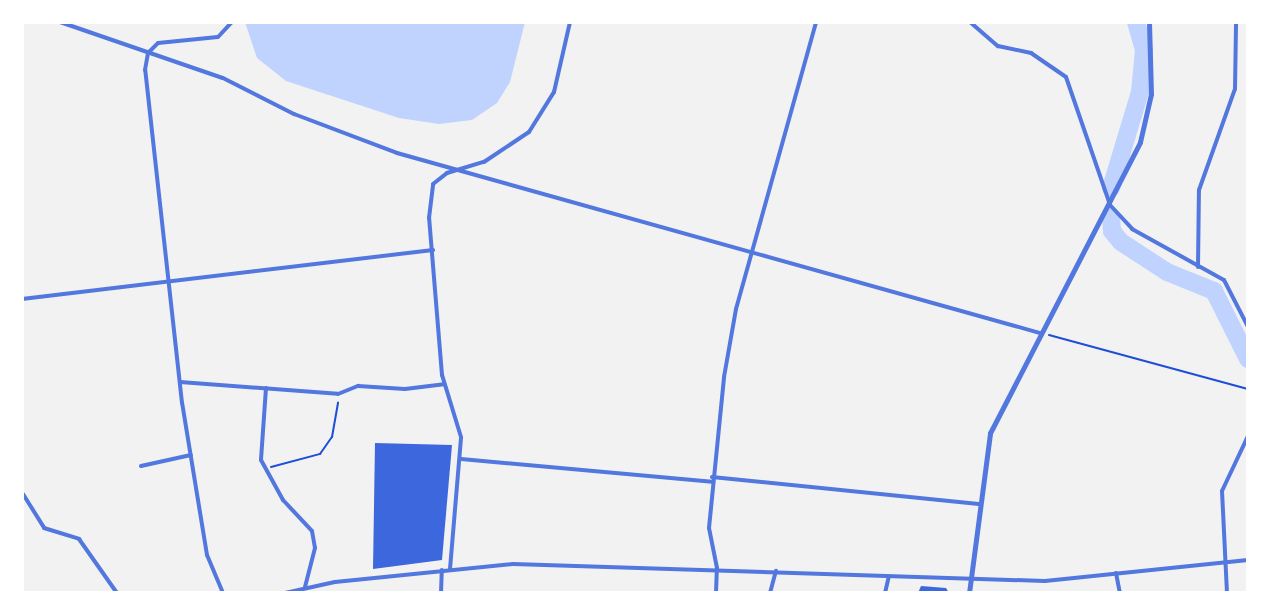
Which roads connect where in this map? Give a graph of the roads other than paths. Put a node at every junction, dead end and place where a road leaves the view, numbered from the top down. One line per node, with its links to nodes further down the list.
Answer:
1 (232, 22): 8 (street)
2 (570, 22): 9 (street)
3 (816, 22): 12 (street)
4 (970, 22): 10 (street)
5 (1149, 22): 10 (street)
6 (1236, 22): 13 (street)
7 (63, 23): 8 (street)
8 (148, 53): 9 (street); 14 (street)
9 (468, 170): 11 (street); 12 (street)
10 (1110, 205): 13 (street); 17 (street)
11 (433, 250): 14 (street); 19 (street)
12 (751, 252): 17 (street); 25 (street)
13 (1198, 267): 16 (street)
14 (167, 282): 15 (street); 18 (street)
15 (22, 299)
16 (1248, 327)
17 (1040, 333): 28 (street)
18 (180, 382): 20 (street); 22 (street)
19 (444, 384): 20 (street); 23 (street)
20 (266, 388): 39 (street)
21 (1248, 436): 31 (street)
22 (191, 455): 24 (street); 41 (street)
23 (461, 459): 25 (street); 33 (street)
24 (141, 466)
25 (712, 480): 28 (street); 32 (street)
26 (22, 485): 27 (street)
27 (23, 494): 29 (street); 40 (street)
28 (979, 504): 38 (street)
29 (22, 505)
30 (1248, 560): 31 (street)
31 (1224, 562): 36 (street); 49 (street)
32 (717, 568): 33 (street); 35 (street); 44 (street)
33 (450, 569): 34 (street)
34 (442, 570): 39 (street); 43 (street)
35 (776, 571): 37 (street); 45 (street)
36 (1116, 573): 38 (street); 48 (street)
37 (889, 576): 38 (street); 46 (street)
38 (973, 581): 47 (street)
39 (302, 589): 42 (street)
40 (117, 593)
41 (223, 593)
42 (285, 593)
43 (441, 593)
44 (716, 593)
45 (770, 593)
46 (885, 593)
47 (969, 593)
48 (1120, 593)
49 (1227, 593)

